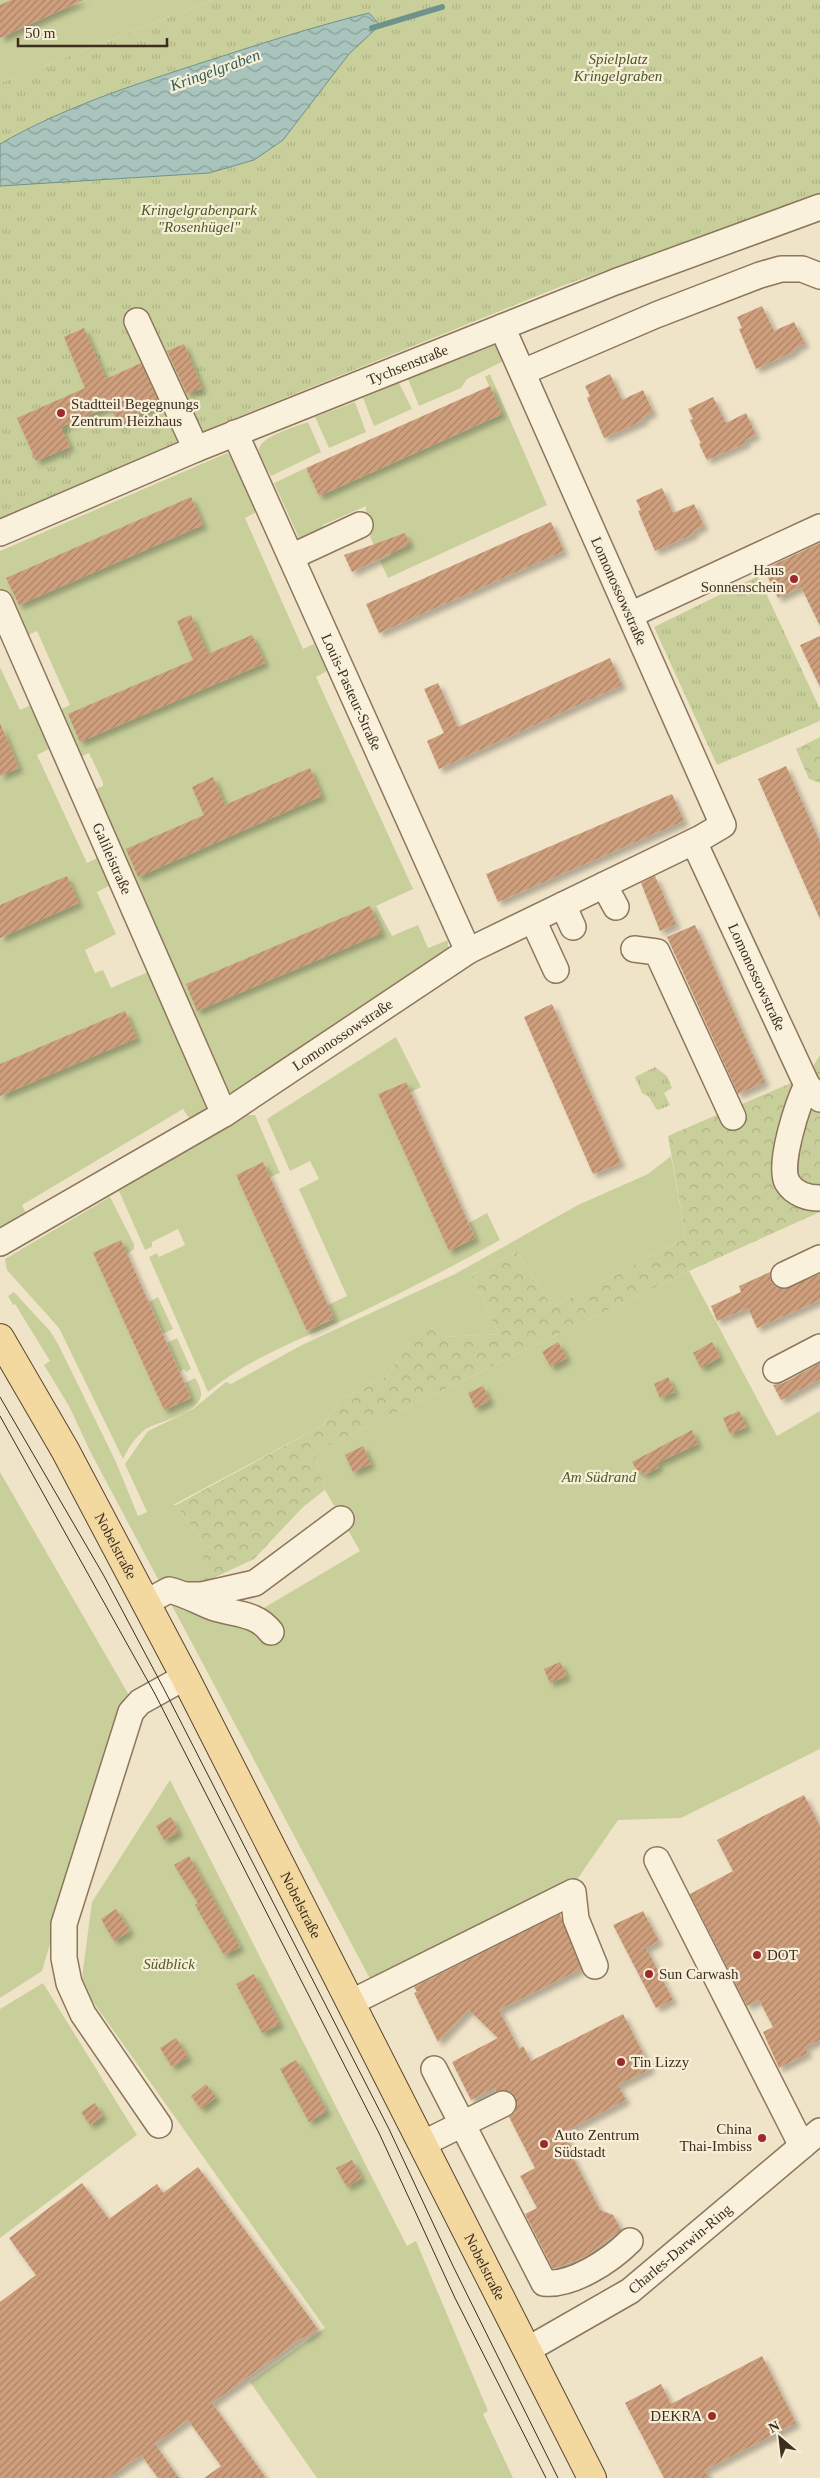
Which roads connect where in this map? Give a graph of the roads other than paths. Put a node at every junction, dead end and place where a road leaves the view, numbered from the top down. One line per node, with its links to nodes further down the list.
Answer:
1 (820, 207): 4 (street, Tychsenstraße)
2 (820, 276): 5 (street)
3 (137, 321): 7 (street)
4 (504, 332): 5 (street, Lomonossowstraße); 6 (street, Tychsenstraße)
5 (523, 372): 13 (street, Lomonossowstraße)
6 (236, 433): 7 (street, Tychsenstraße); 11 (street, Louis-Pasteur-Straße)
7 (196, 449): 10 (street, Tychsenstraße)
8 (360, 525): 11 (street)
9 (820, 527): 13 (street)
10 (0, 533)
11 (291, 557): 21 (street, Louis-Pasteur-Straße)
12 (0, 603): 24 (street, Galileistraße)
13 (630, 615): 14 (street, Lomonossowstraße)
14 (694, 842): 15 (street, Lomonossowstraße); 23 (street, Lomonossowstraße)
15 (604, 885): 16 (street, Lomonossowstraße); 17 (street)
16 (563, 905): 18 (street, Lomonossowstraße); 19 (street)
17 (616, 907)
18 (533, 920): 21 (street, Lomonossowstraße); 22 (street)
19 (573, 927)
20 (634, 949): 25 (street)
21 (468, 951): 24 (street, Lomonossowstraße)
22 (556, 970)
23 (814, 1092): 26 (street, Lomonossowstraße)
24 (224, 1114): 27 (street, Lomonossowstraße)
25 (733, 1117)
26 (820, 1198)
27 (0, 1243)
28 (820, 1258): 29 (street)
29 (784, 1275)
30 (0, 1338): 35 (main road, Nobelstraße)
31 (820, 1346): 32 (street)
32 (776, 1370)
33 (341, 1519): 34 (street)
34 (188, 1595): 35 (street); 36 (street)
35 (145, 1603): 37 (main road, Nobelstraße)
36 (271, 1632)
37 (185, 1677): 40 (main road, Nobelstraße); 44 (street)
38 (657, 1860): 45 (street)
39 (595, 1966): 40 (street)
40 (350, 2003): 46 (main road, Nobelstraße)
41 (434, 2069): 43 (street)
42 (503, 2104): 43 (street)
43 (463, 2124): 46 (street); 47 (street)
44 (159, 2126)
45 (811, 2139): 48 (street, Charles-Darwin-Ring)
46 (422, 2144): 48 (main road, Nobelstraße)
47 (630, 2241)
48 (527, 2350): 49 (main road, Nobelstraße)
49 (592, 2478)

